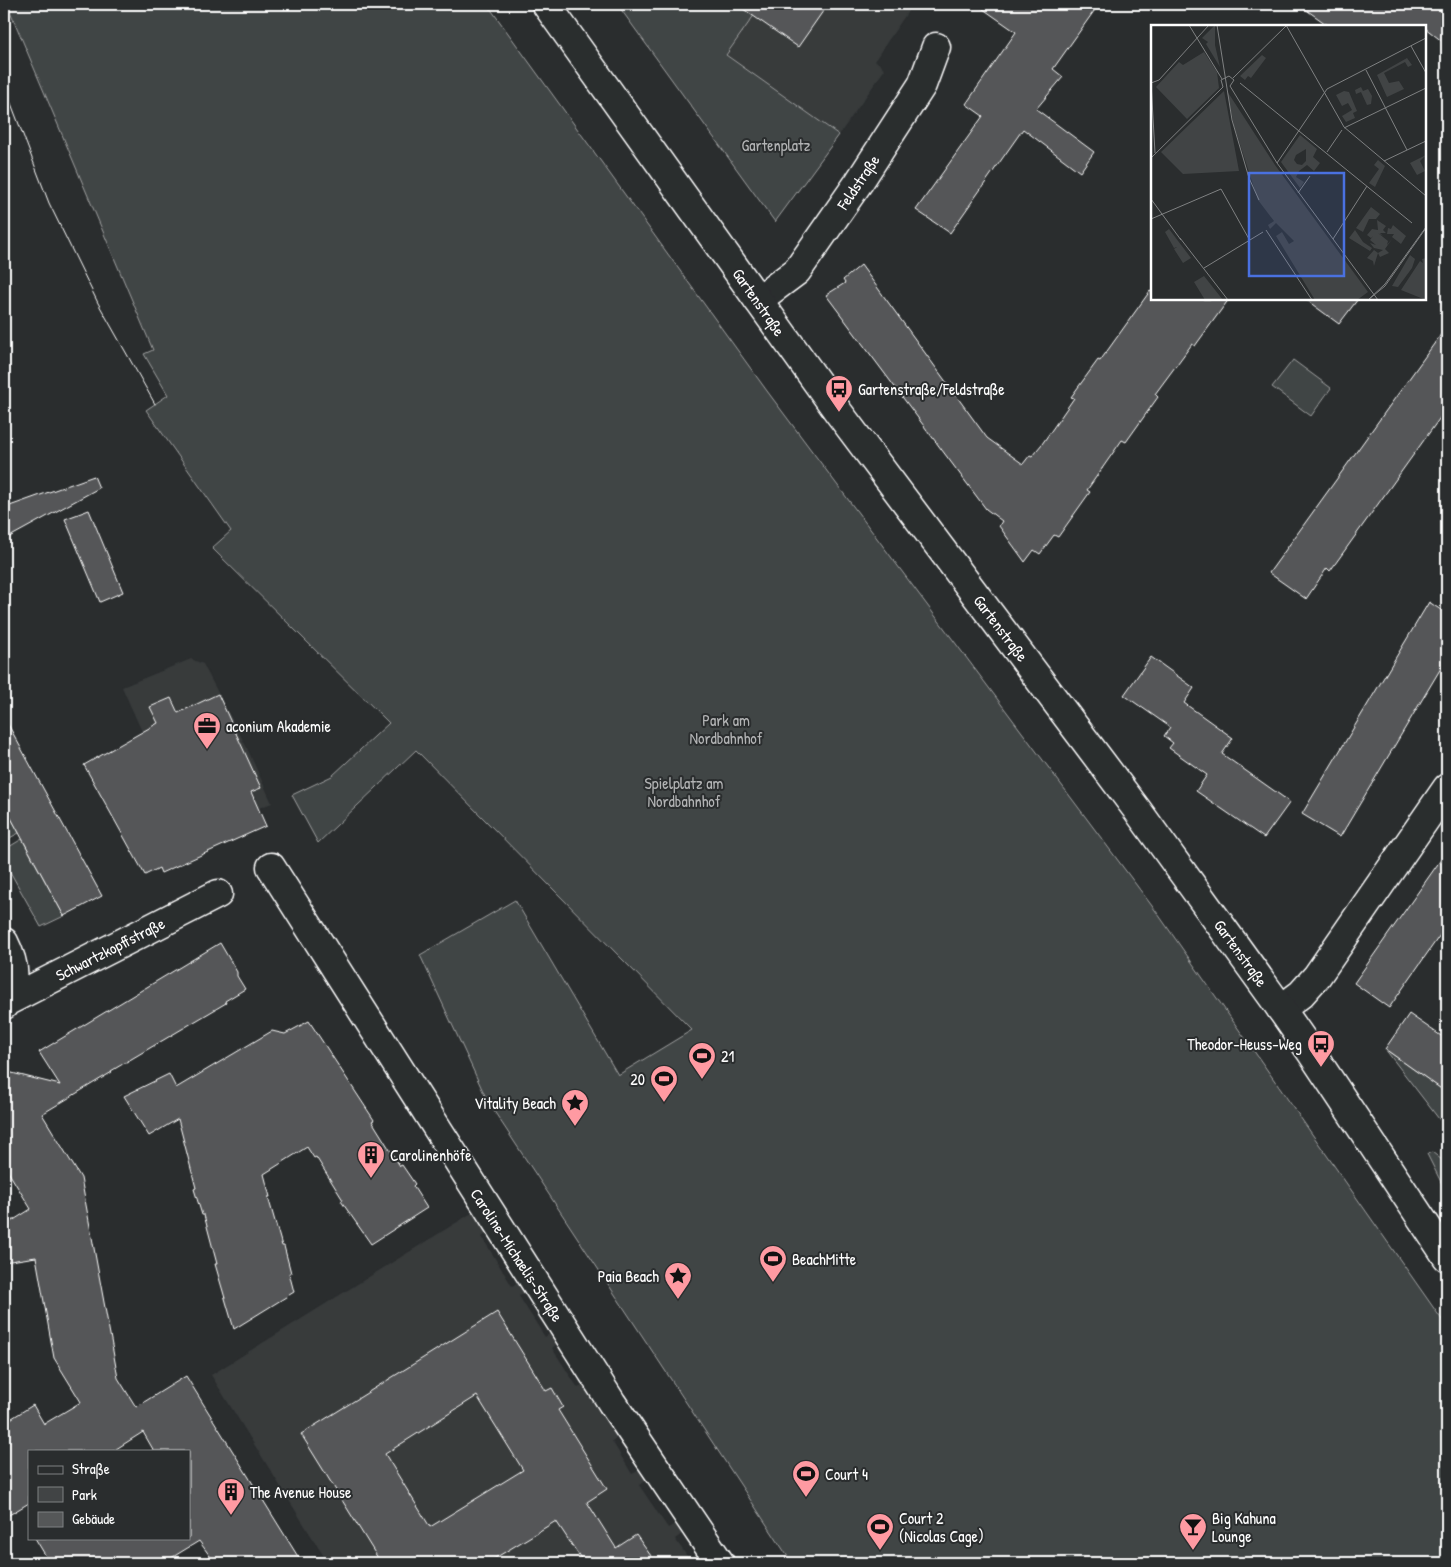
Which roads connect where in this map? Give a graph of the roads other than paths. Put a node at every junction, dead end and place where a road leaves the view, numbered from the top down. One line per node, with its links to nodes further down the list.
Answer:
1 (546, 4): 3 (street, Gartenstraße)
2 (936, 47): 3 (street, Feldstraße)
3 (758, 300): 9 (street, Gartenstraße)
4 (1447, 788): 9 (street)
5 (271, 867): 11 (street, Caroline-Michaelis-Straße)
6 (218, 894): 8 (street, Schwartzkopffstraße)
7 (4, 942): 8 (street)
8 (5, 1003)
9 (1281, 1009): 10 (street, Gartenstraße)
10 (1447, 1257)
11 (720, 1563)

